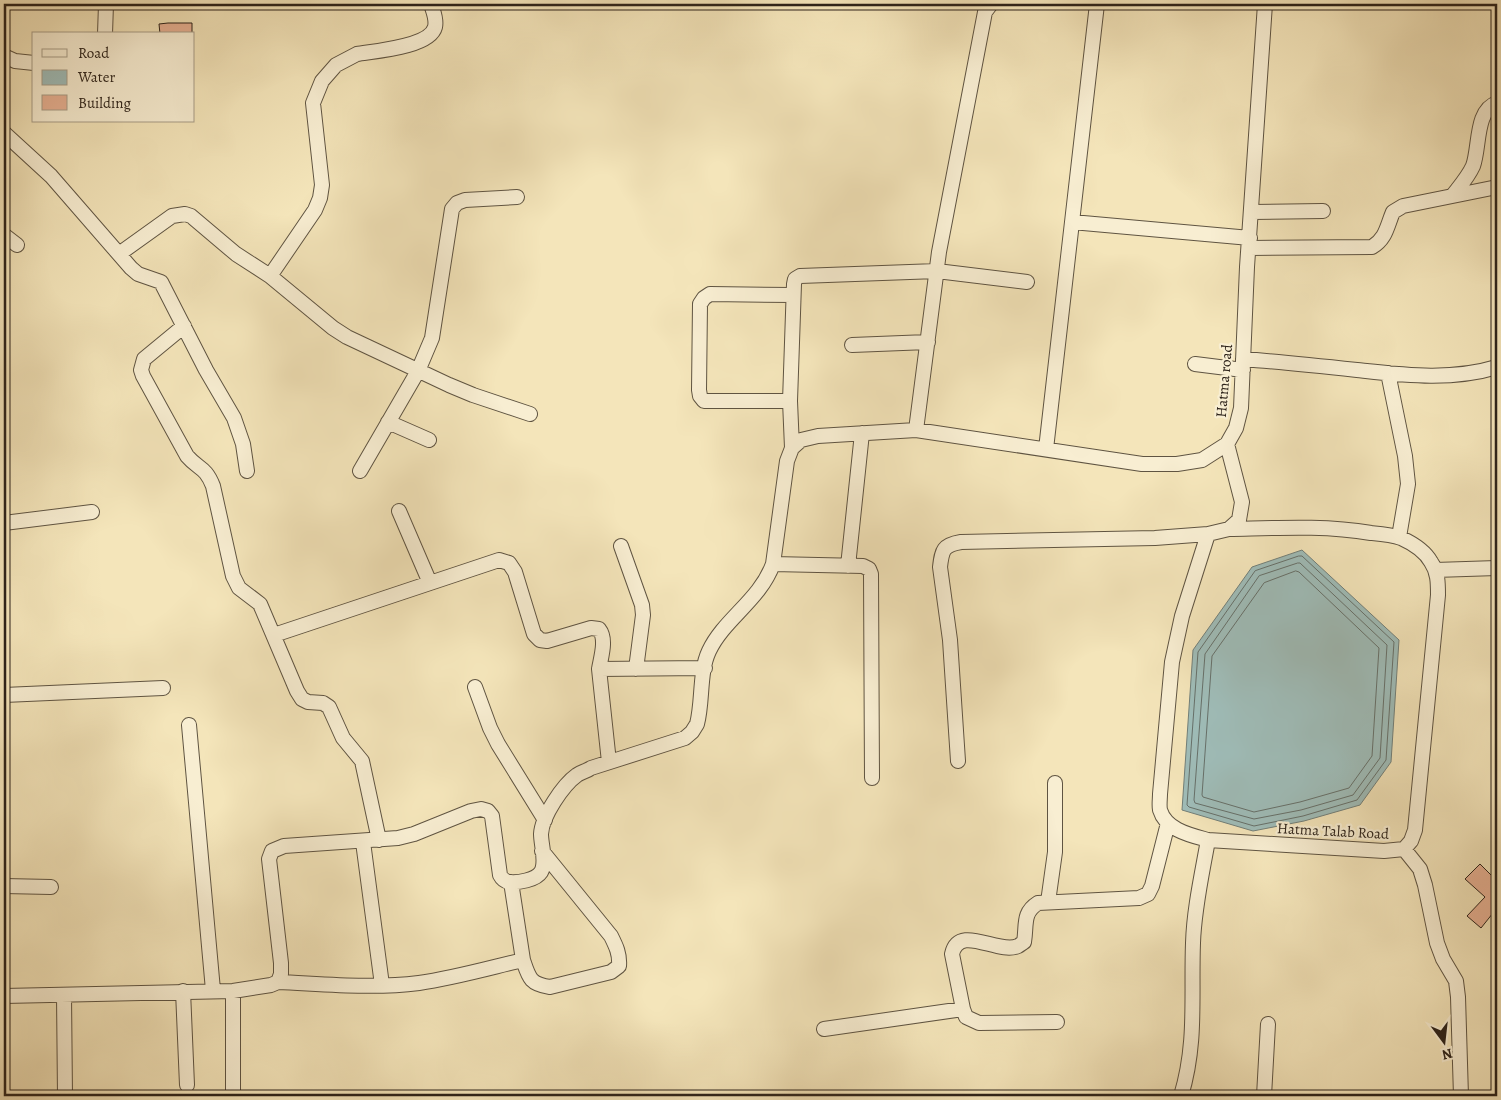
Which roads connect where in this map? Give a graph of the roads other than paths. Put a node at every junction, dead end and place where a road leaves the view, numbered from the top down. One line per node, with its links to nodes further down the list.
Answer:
1 (106, 4): 6 (street)
2 (431, 4): 22 (street)
3 (1097, 4): 16 (street)
4 (1265, 4): 15 (street, Hatma road)
5 (987, 6): 21 (street)
6 (105, 32)
7 (4, 56): 8 (street)
8 (32, 63)
9 (1497, 103): 12 (street)
10 (4, 133): 20 (street)
11 (1497, 187): 12 (street)
12 (1453, 195): 18 (street)
13 (517, 197): 31 (street)
14 (1322, 211): 15 (street)
15 (1252, 212): 18 (street, Hatma road)
16 (1072, 222): 18 (street); 41 (street)
17 (4, 235): 19 (street)
18 (1249, 243): 29 (street, Hatma road)
19 (17, 245)
20 (119, 254): 22 (street); 25 (street)
21 (937, 271): 23 (street); 24 (street); 26 (street)
22 (270, 276): 31 (street)
23 (1027, 282)
24 (793, 295): 33 (street); 33 (street)
25 (184, 326): 42 (street); 56 (street)
26 (928, 342): 27 (street); 36 (street)
27 (852, 345)
28 (1195, 364): 29 (street)
29 (1243, 364): 32 (street); 40 (street, Hatma road)
30 (1497, 367): 32 (street)
31 (418, 371): 34 (street); 35 (street)
32 (1388, 373): 49 (street)
33 (790, 401): 39 (street)
34 (530, 414)
35 (388, 422): 38 (street); 43 (street)
36 (916, 430): 37 (street); 41 (street)
37 (862, 433): 39 (street); 52 (street)
38 (429, 440)
39 (796, 444): 51 (street)
40 (1228, 444): 41 (street); 47 (street)
41 (1046, 449)
42 (247, 471)
43 (360, 471)
44 (399, 511): 55 (street)
45 (92, 512): 46 (street)
46 (4, 523)
47 (1229, 528): 48 (street, Hatma Talab Road); 49 (street, Hatma Talab Road)
48 (1208, 534): 64 (street, Hatma Talab Road); 69 (street)
49 (1399, 537): 54 (street, Hatma Talab Road)
50 (621, 546): 59 (street)
51 (774, 564): 52 (street); 57 (street)
52 (848, 566): 66 (street)
53 (1497, 568): 54 (street)
54 (1435, 570): 73 (street, Hatma Talab Road)
55 (430, 583): 56 (street); 58 (street)
56 (274, 635): 70 (street)
57 (705, 668): 59 (street); 65 (street)
58 (600, 669): 59 (street); 65 (street)
59 (636, 669)
60 (475, 687): 68 (street)
61 (163, 688): 62 (street)
62 (4, 695)
63 (189, 725): 82 (street)
64 (958, 761)
65 (609, 762): 68 (street)
66 (872, 778)
67 (1055, 783): 78 (street)
68 (545, 820): 74 (street)
69 (1168, 823): 71 (street, Hatma Talab Road); 78 (street)
70 (379, 840): 72 (street); 75 (street)
71 (1208, 840): 73 (street, Hatma Talab Road); 94 (street)
72 (363, 842): 80 (street); 81 (street)
73 (1404, 849): 96 (street)
74 (542, 851): 75 (street); 79 (street)
75 (512, 882): 79 (street)
76 (4, 886): 77 (street)
77 (51, 887)
78 (1048, 902): 87 (street)
79 (523, 960): 81 (street)
80 (278, 982): 81 (street); 83 (street)
81 (382, 985)
82 (213, 990): 83 (street); 84 (street)
83 (233, 990): 93 (street)
84 (184, 991): 85 (street); 91 (street)
85 (64, 995): 86 (street); 92 (street)
86 (4, 996)
87 (963, 1009): 88 (street); 90 (street)
88 (1057, 1022)
89 (1268, 1024): 95 (street)
90 (824, 1029)
91 (187, 1086)
92 (65, 1096)
93 (233, 1096)
94 (1182, 1096)
95 (1264, 1096)
96 (1461, 1096)

